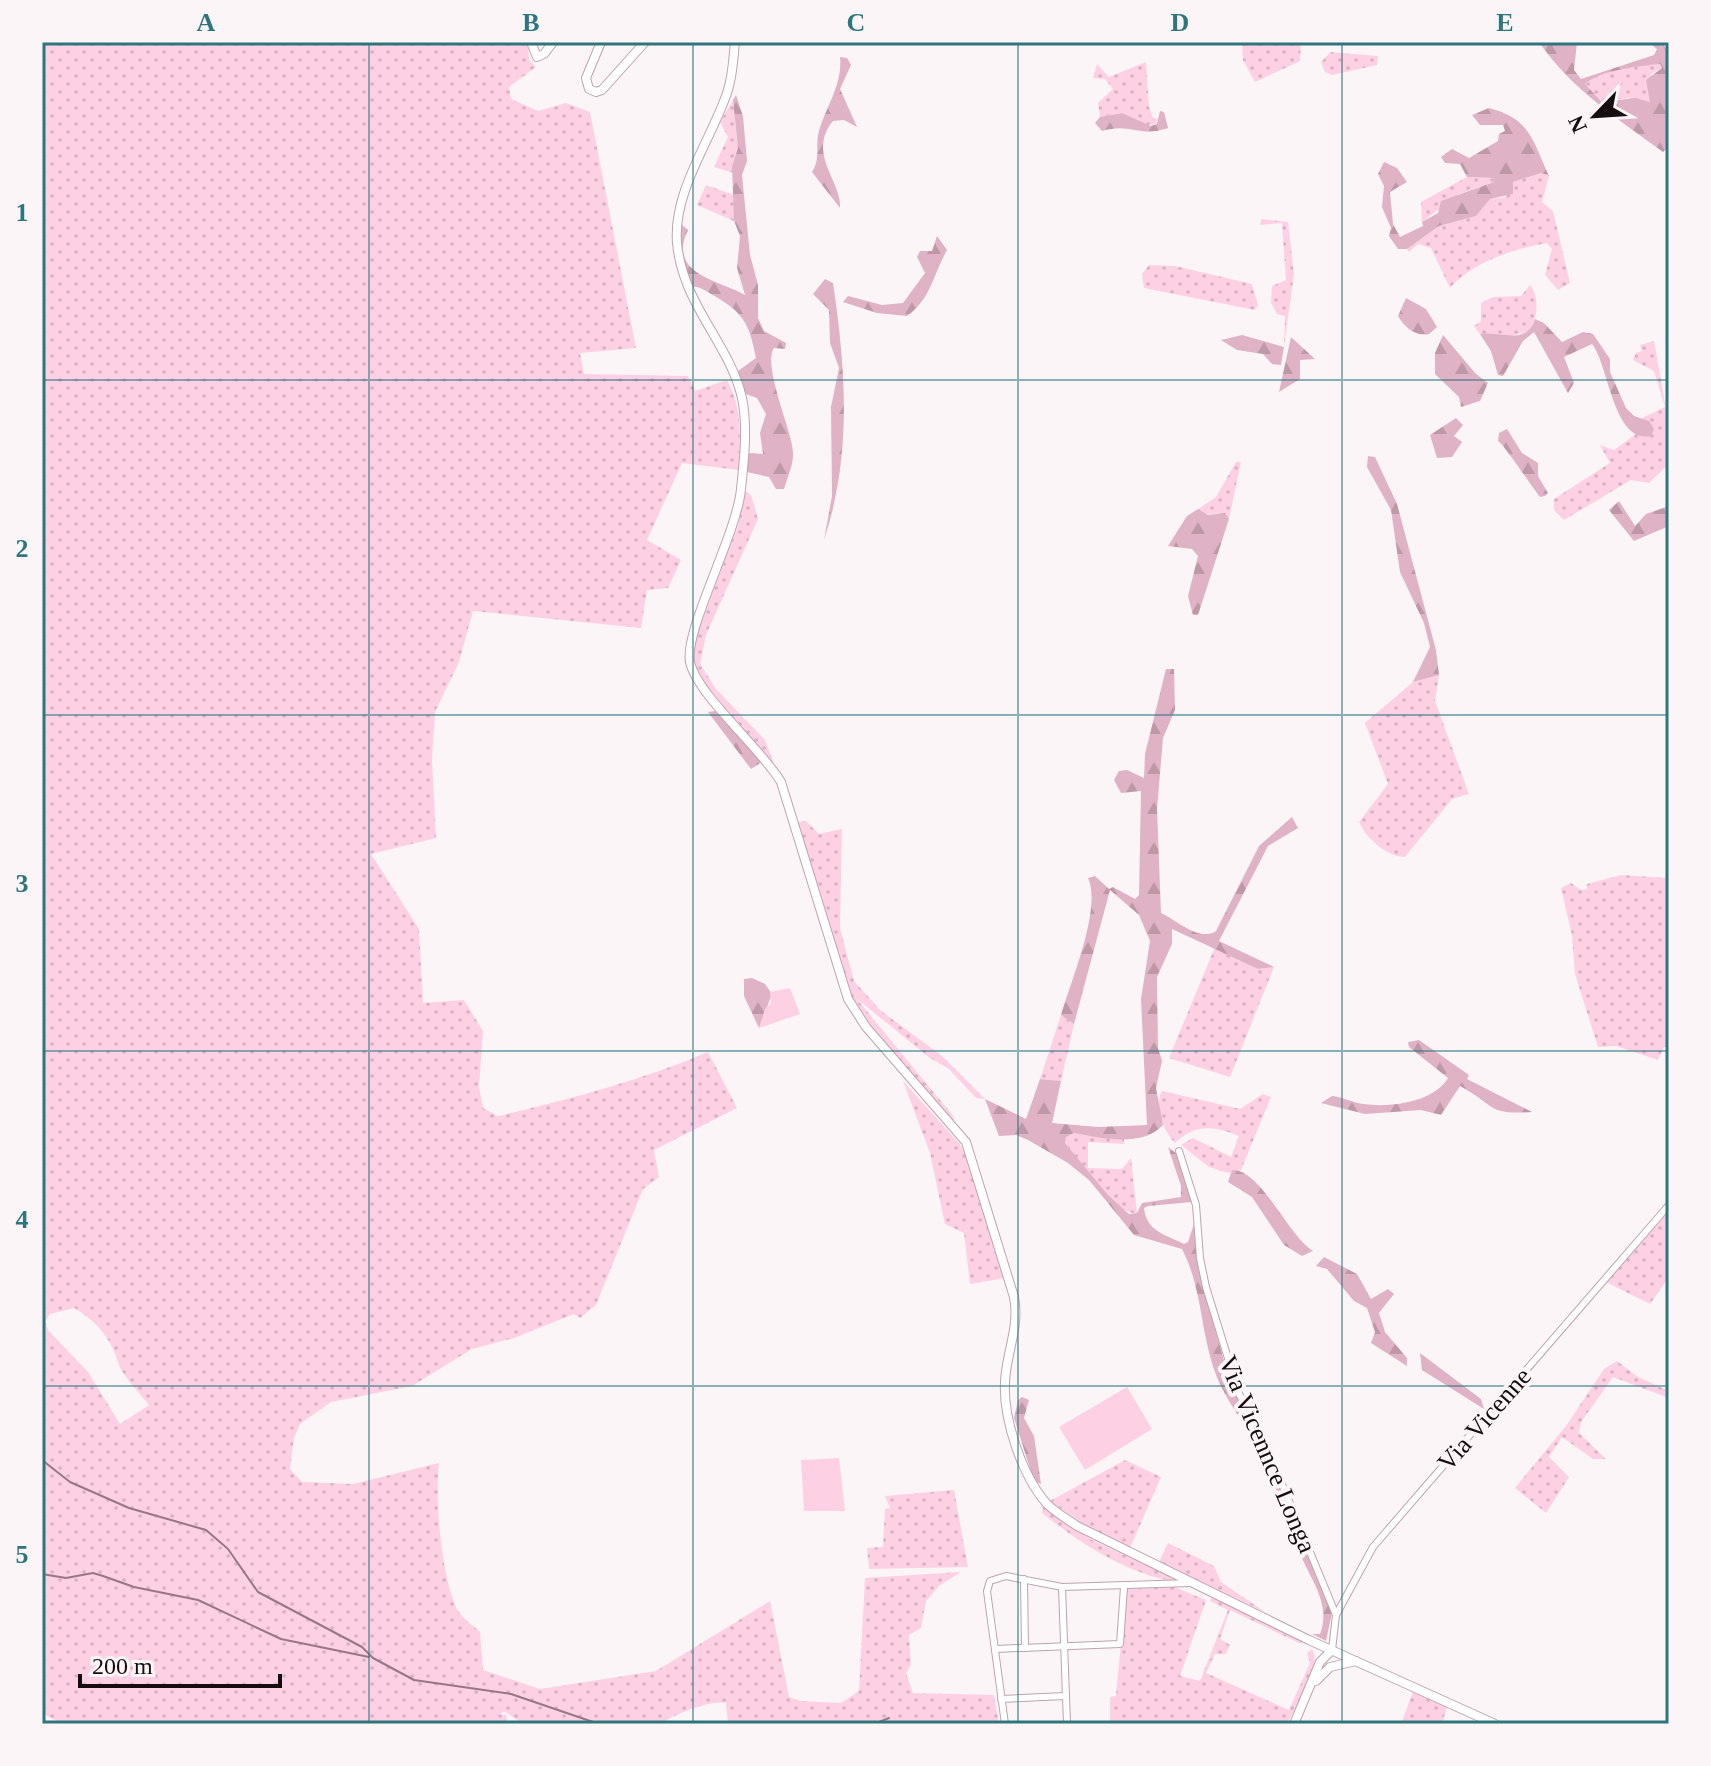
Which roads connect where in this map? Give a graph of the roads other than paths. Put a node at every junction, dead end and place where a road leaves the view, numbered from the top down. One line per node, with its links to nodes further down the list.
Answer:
1 (531, 42): 2 (main road)
2 (553, 42)
3 (601, 42): 4 (main road)
4 (645, 42)
5 (735, 42): 11 (main road)
6 (1666, 42): 7 (street)
7 (1669, 49)
8 (1179, 1151): 14 (street, Via Vicennce Longa)
9 (1669, 1205): 14 (street, Via Vicenne)
10 (1024, 1579): 12 (street); 17 (street); 18 (street)
11 (1198, 1583): 13 (street); 15 (main road)
12 (1062, 1587): 13 (street); 16 (street)
13 (1124, 1587): 16 (street)
14 (1336, 1615): 19 (street, Via Vicenne)
15 (1309, 1640): 19 (main road); 21 (main road)
16 (1064, 1646): 17 (street); 24 (street)
17 (1025, 1648): 18 (street)
18 (995, 1649): 25 (street)
19 (1332, 1650): 20 (main road); 21 (main road); 22 (main road)
20 (1356, 1661): 22 (main road); 29 (main road)
21 (1320, 1662): 23 (main road)
22 (1330, 1667): 23 (main road)
23 (1314, 1683): 28 (main road)
24 (1065, 1696): 25 (street); 27 (street)
25 (1001, 1699): 26 (street)
26 (1005, 1724)
27 (1067, 1724)
28 (1294, 1724)
29 (1495, 1724)

